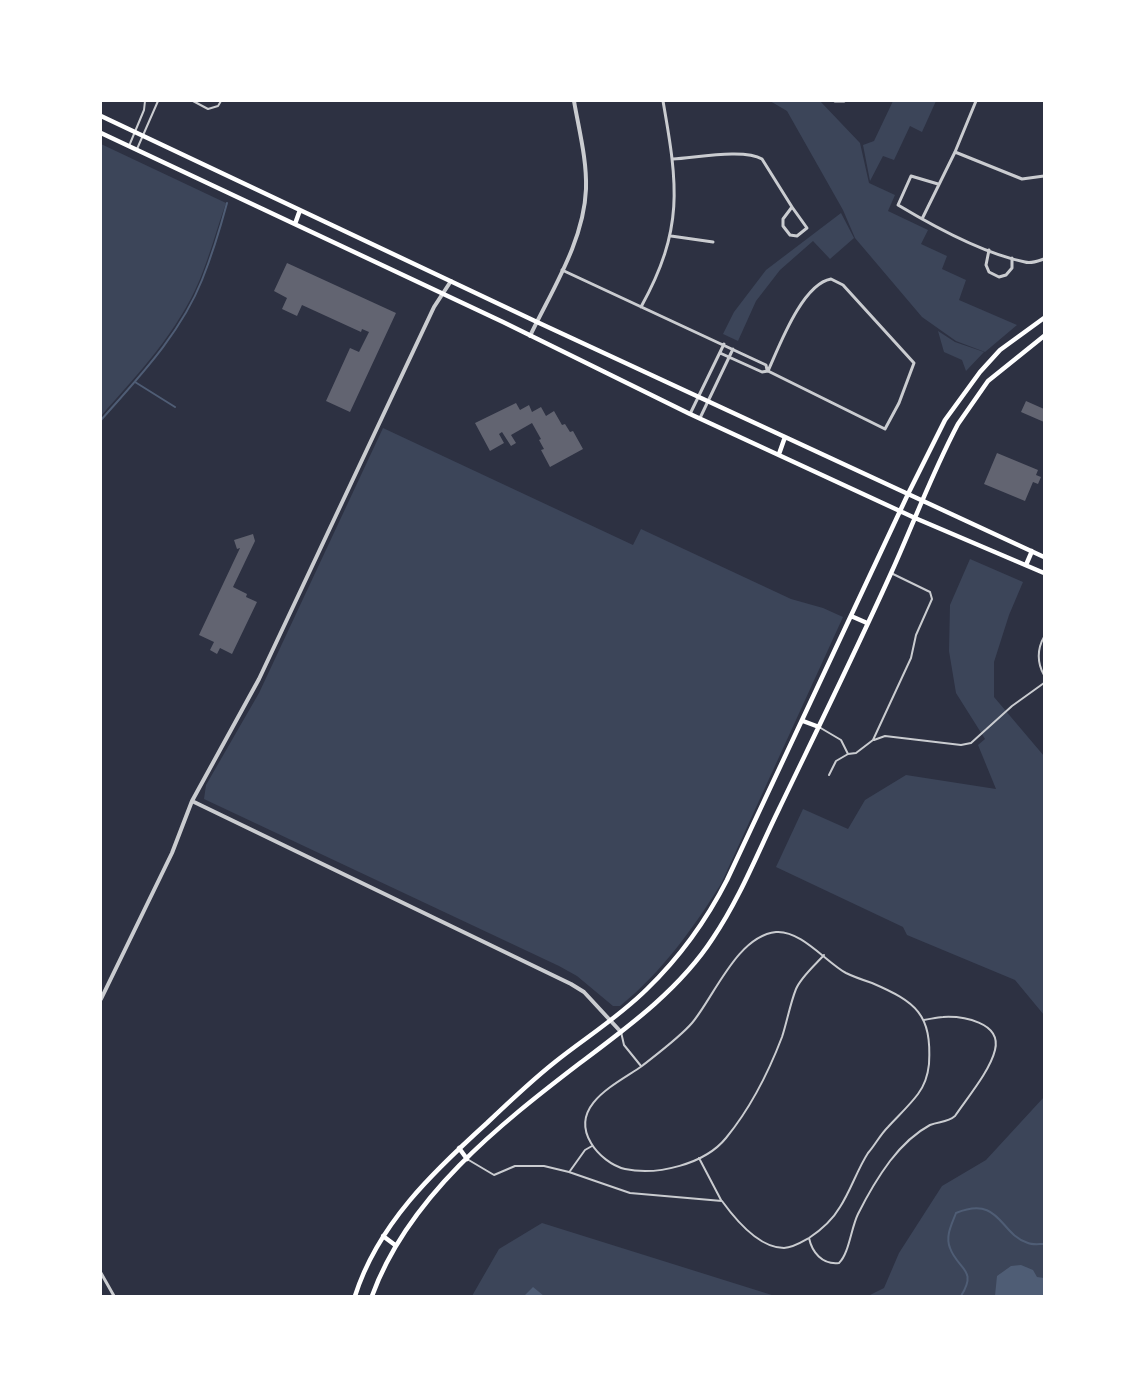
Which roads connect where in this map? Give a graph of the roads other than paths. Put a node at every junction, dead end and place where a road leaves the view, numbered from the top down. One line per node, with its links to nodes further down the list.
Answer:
1 (145, 101): 11 (lane)
2 (158, 101): 13 (lane)
3 (193, 101): 4 (lane)
4 (221, 101)
5 (574, 101): 29 (street)
6 (663, 101): 17 (street)
7 (835, 101): 8 (street)
8 (844, 101)
9 (976, 101): 16 (street)
10 (101, 116): 11 (main road)
11 (136, 132): 13 (main road); 14 (lane)
12 (101, 133): 14 (main road)
13 (143, 136): 15 (lane); 21 (main road)
14 (129, 146): 15 (main road)
15 (137, 149): 23 (main road)
16 (955, 152): 18 (street); 19 (street)
17 (673, 159): 20 (street); 24 (street)
18 (1044, 176)
19 (938, 184): 22 (street); 22 (street)
20 (792, 206): 20 (street)
21 (300, 210): 23 (main road); 30 (main road)
22 (922, 219): 26 (street)
23 (295, 224): 31 (main road)
24 (671, 236): 25 (street); 32 (street)
25 (713, 242)
26 (988, 250): 27 (street); 27 (street)
27 (1012, 258): 28 (street)
28 (1044, 259)
29 (562, 270): 32 (street); 34 (street)
30 (451, 281): 31 (street); 34 (main road)
31 (442, 294): 35 (main road); 69 (street)
32 (641, 307): 37 (street)
33 (1044, 318): 42 (main road)
34 (537, 322): 35 (street); 44 (main road)
35 (530, 336): 46 (main road)
36 (1044, 336): 43 (main road)
37 (724, 344): 38 (street); 39 (street)
38 (733, 349): 40 (street); 41 (street)
39 (720, 353): 40 (street); 44 (street)
40 (729, 357): 41 (street); 45 (street)
41 (768, 371): 41 (street)
42 (980, 372): 43 (main road); 50 (main road)
43 (988, 381): 51 (main road)
44 (698, 397): 45 (main road); 46 (street)
45 (708, 402): 47 (street); 48 (main road)
46 (690, 414): 47 (main road)
47 (700, 418): 49 (main road)
48 (785, 437): 49 (main road); 50 (main road)
49 (779, 454): 52 (main road)
50 (908, 494): 51 (main road); 52 (main road)
51 (923, 501): 53 (main road); 54 (main road)
52 (901, 510): 53 (main road); 59 (main road)
53 (915, 518): 56 (main road); 57 (main road)
54 (1032, 551): 55 (main road); 56 (main road)
55 (1044, 557)
56 (1026, 565): 58 (main road)
57 (891, 573): 60 (main road); 66 (lane)
58 (1044, 573)
59 (851, 616): 60 (main road); 64 (main road)
60 (867, 623): 65 (main road)
61 (1044, 637): 62 (lane)
62 (1044, 675)
63 (1044, 683): 66 (lane)
64 (803, 721): 65 (main road); 72 (main road)
65 (818, 727): 67 (lane); 74 (main road)
66 (873, 740): 67 (lane)
67 (848, 754): 68 (lane)
68 (828, 775)
69 (192, 801): 71 (street); 72 (street)
70 (824, 955): 73 (lane); 75 (lane); 78 (lane)
71 (101, 999)
72 (610, 1020): 74 (street); 77 (main road)
73 (924, 1020): 83 (lane); 83 (lane)
74 (621, 1032): 75 (lane); 79 (main road)
75 (641, 1066): 76 (lane)
76 (592, 1146): 78 (lane); 80 (lane)
77 (460, 1148): 79 (main road); 82 (main road)
78 (700, 1158): 81 (lane)
79 (467, 1159): 80 (lane); 84 (main road)
80 (569, 1172): 81 (lane)
81 (722, 1201): 83 (lane)
82 (383, 1236): 84 (main road); 87 (main road)
83 (810, 1238)
84 (395, 1245): 88 (main road)
85 (101, 1273): 86 (street)
86 (114, 1296)
87 (355, 1296)
88 (372, 1296)

